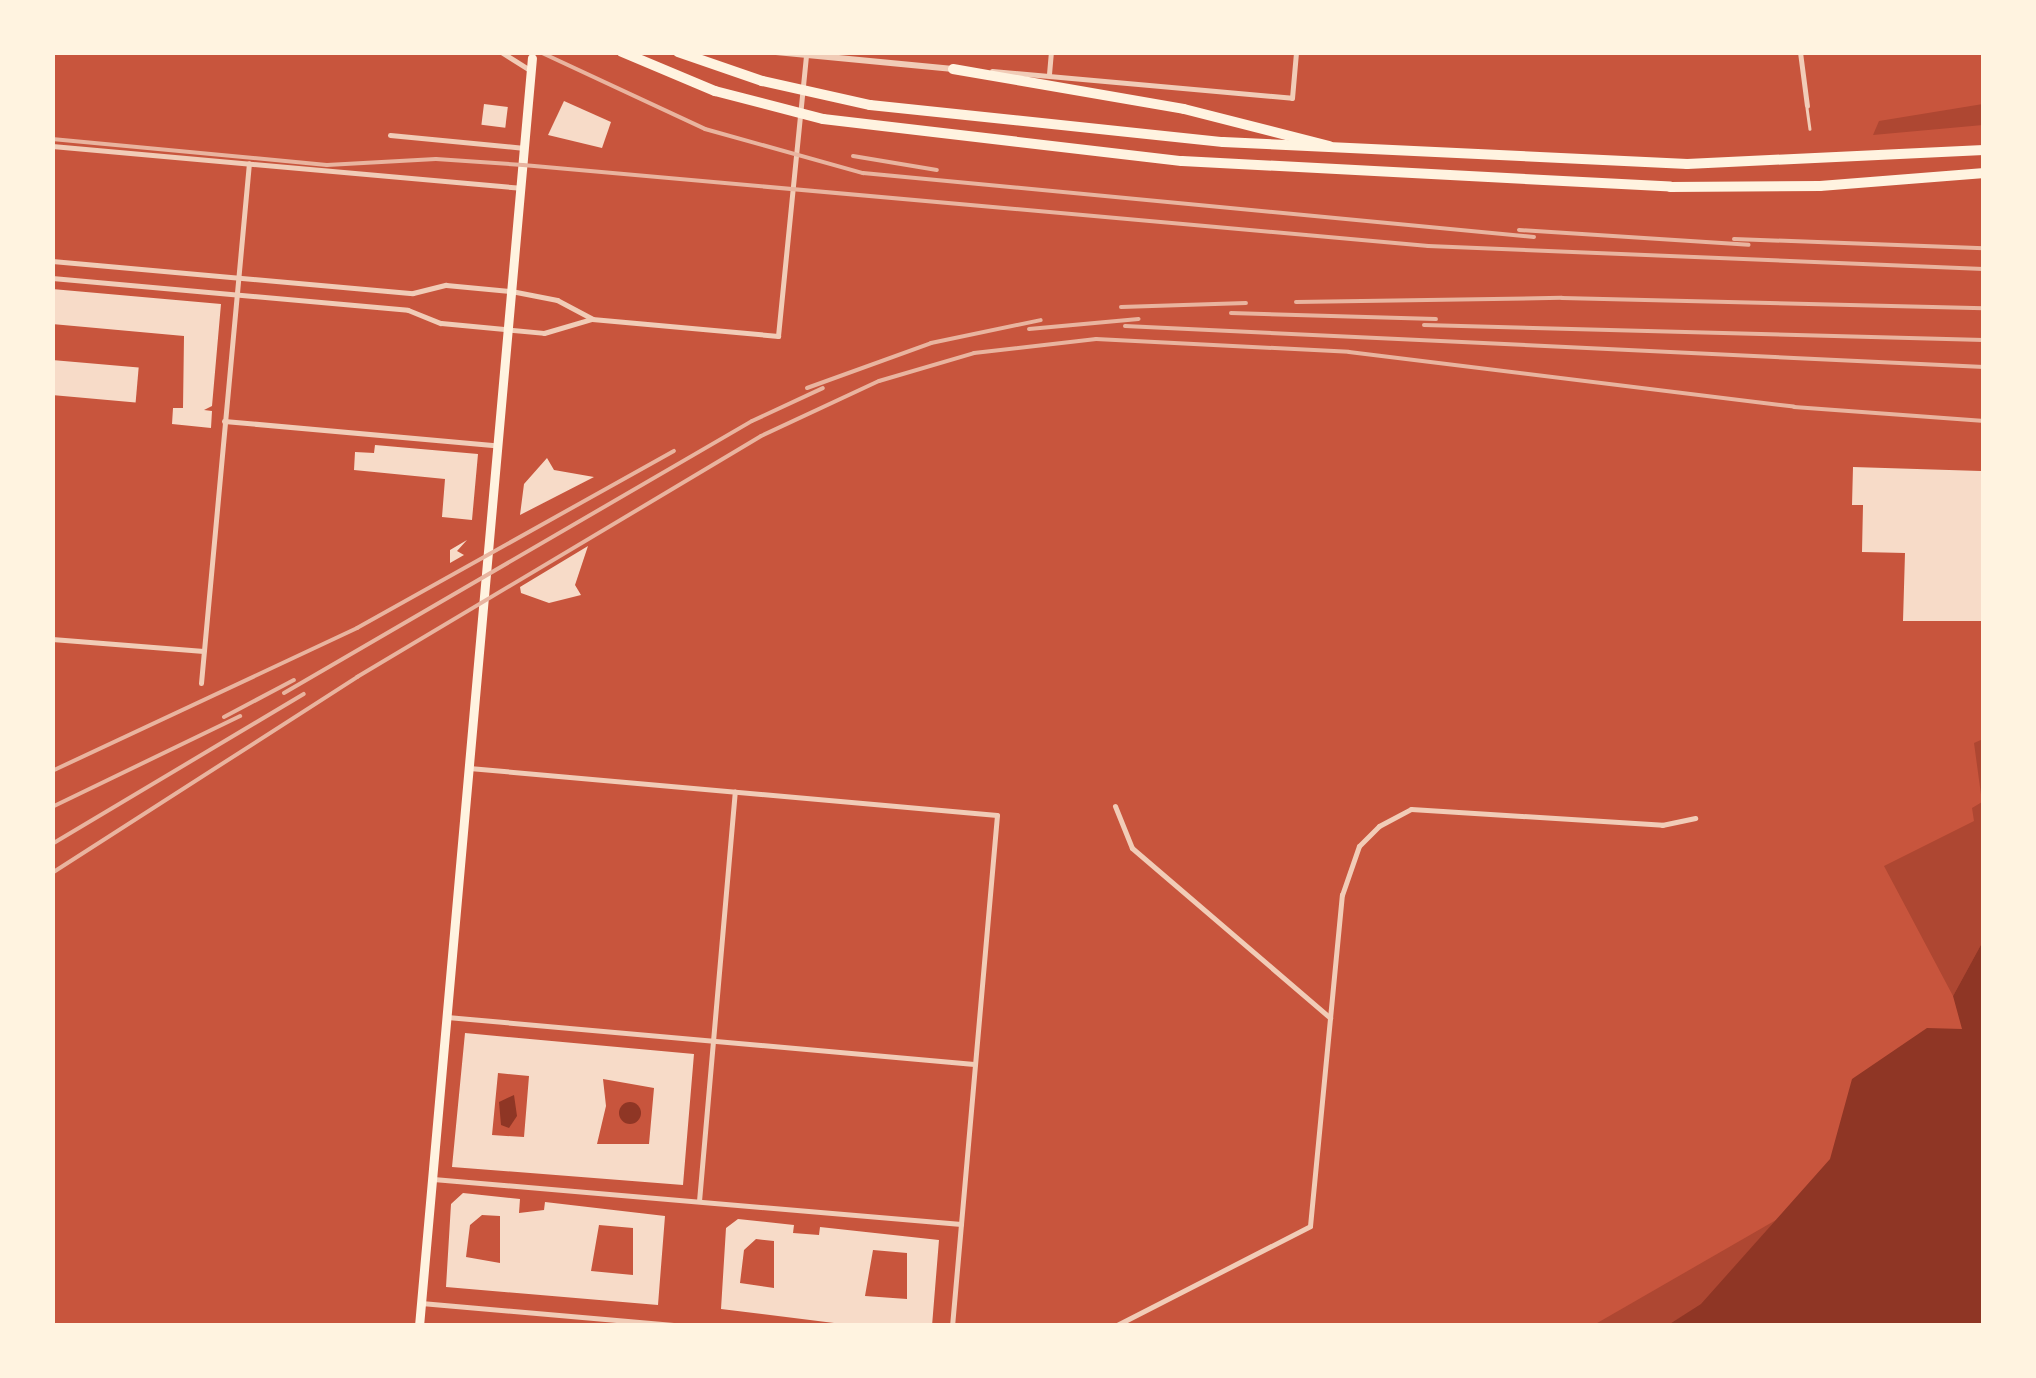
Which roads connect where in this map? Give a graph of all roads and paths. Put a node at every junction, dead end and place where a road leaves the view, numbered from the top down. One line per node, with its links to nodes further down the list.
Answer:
1 (501, 52): 11 (street)
2 (619, 52): 21 (highway)
3 (678, 52): 18 (highway)
4 (776, 52): 8 (street)
5 (1051, 52): 12 (street)
6 (1296, 52): 12 (street)
7 (1800, 52): 13 (street)
8 (806, 54): 10 (street); 28 (street)
9 (532, 58): 11 (main road)
10 (953, 69): 12 (street); 18 (highway)
11 (531, 72): 17 (main road)
12 (1049, 75)
13 (1806, 106): 14 (lane)
14 (1810, 129)
15 (390, 135): 17 (street)
16 (52, 146): 20 (street)
17 (524, 148): 22 (main road)
18 (1339, 150): 19 (highway)
19 (1984, 150)
20 (249, 163): 22 (street); 25 (street)
21 (1984, 173)
22 (520, 188): 26 (main road)
23 (52, 261): 25 (street)
24 (52, 278): 27 (street)
25 (238, 278): 26 (street); 27 (street)
26 (511, 291): 28 (street); 29 (main road)
27 (236, 294): 29 (street); 30 (street)
28 (592, 319): 29 (street)
29 (508, 330): 31 (main road)
30 (224, 421): 31 (street); 33 (street)
31 (496, 448): 35 (main road)
32 (52, 639): 33 (street)
33 (204, 651): 34 (street)
34 (201, 683)
35 (469, 768): 36 (street); 39 (main road)
36 (735, 792): 41 (street); 42 (street)
37 (1114, 806): 40 (street)
38 (1695, 818): 40 (street)
39 (447, 1017): 41 (street); 43 (main road)
40 (1330, 1018): 50 (street)
41 (715, 1041): 42 (street); 44 (street)
42 (974, 1064): 45 (street)
43 (432, 1179): 44 (street); 46 (main road)
44 (699, 1202): 45 (street)
45 (960, 1224): 49 (street)
46 (422, 1302): 47 (main road); 48 (street)
47 (420, 1326)
48 (682, 1326)
49 (952, 1326)
50 (1115, 1326)

